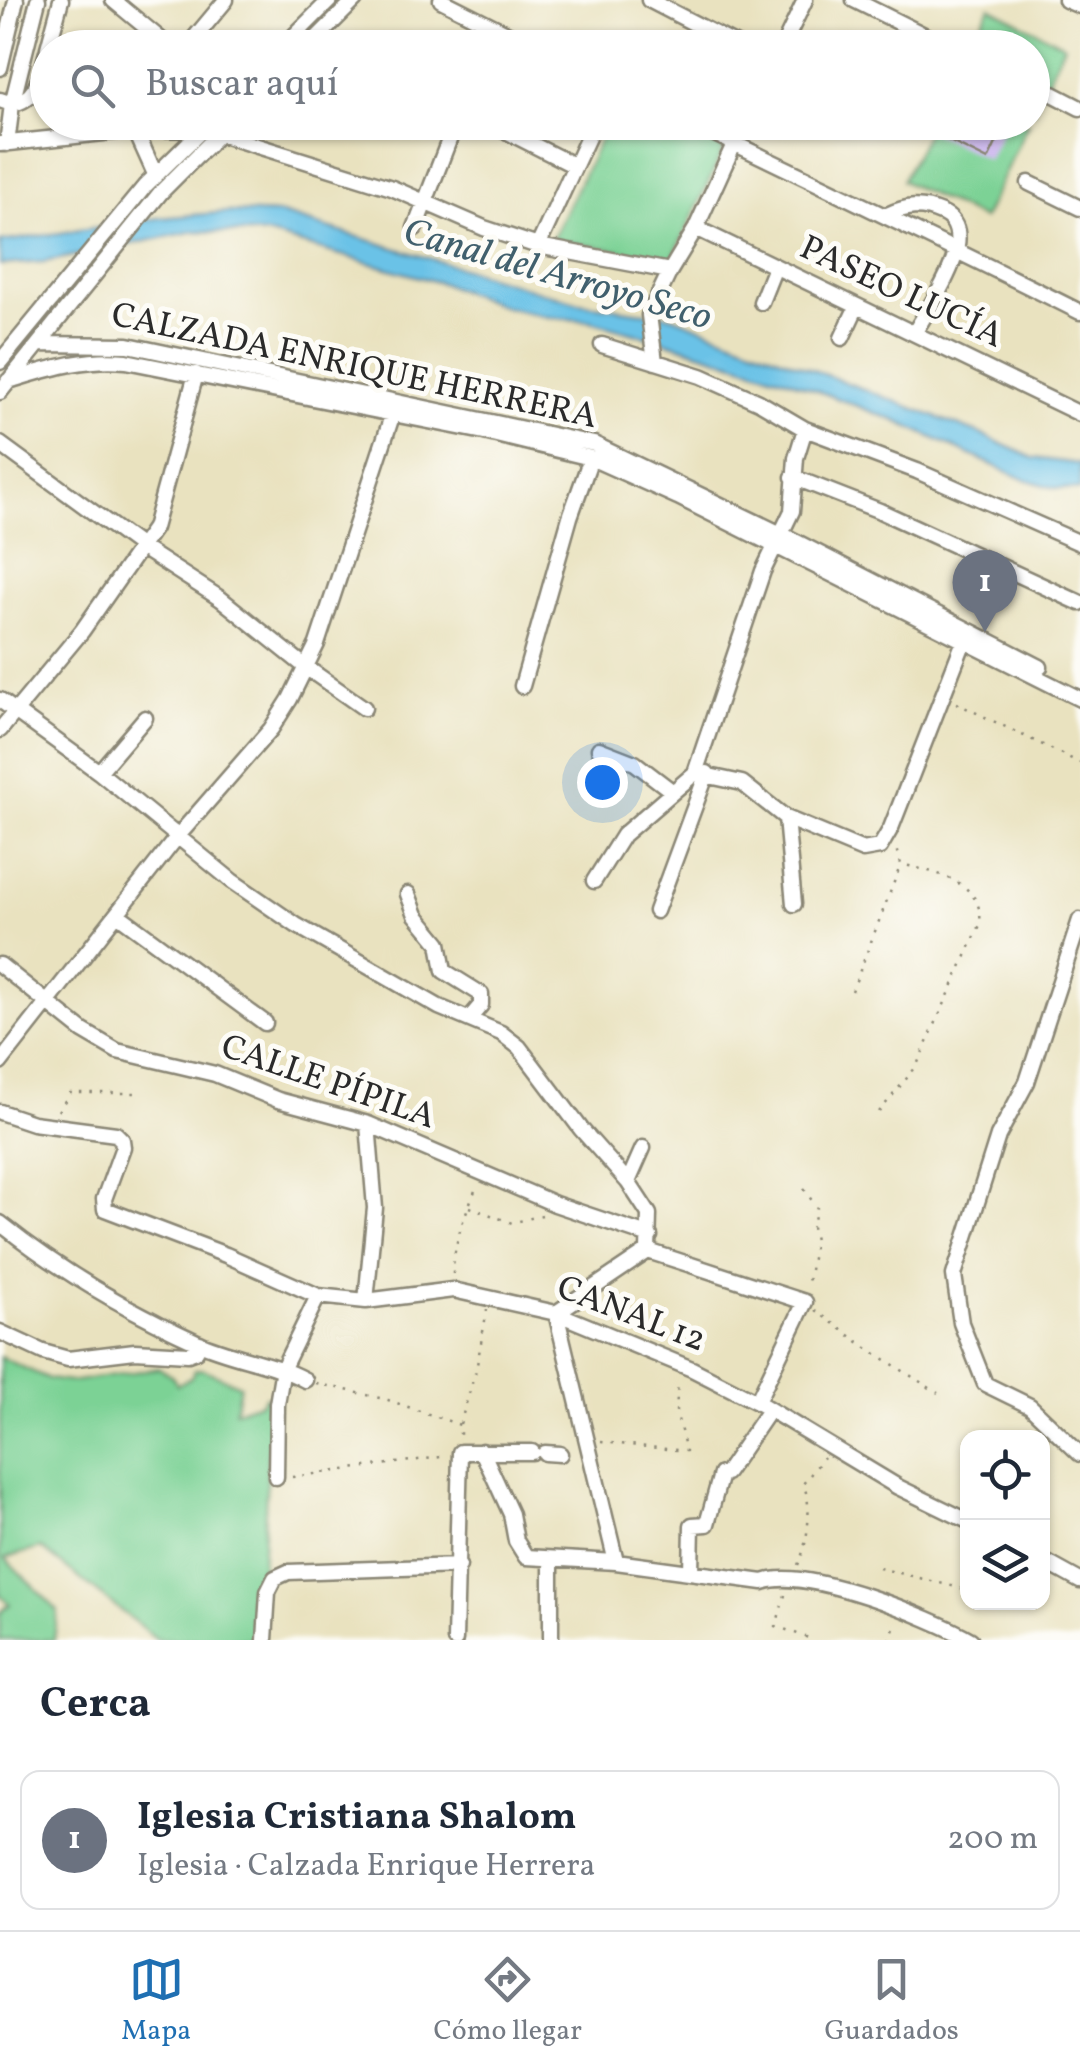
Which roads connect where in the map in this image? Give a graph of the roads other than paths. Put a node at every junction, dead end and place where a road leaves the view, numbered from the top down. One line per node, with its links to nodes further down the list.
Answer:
1 (16, 0): 24 (street)
2 (38, 0): 27 (street)
3 (61, 0): 15 (street)
4 (114, 0): 16 (street)
5 (226, 0): 17 (street)
6 (330, 0): 18 (street)
7 (356, 0): 19 (street)
8 (441, 0): 20 (street)
9 (648, 0): 21 (street)
10 (805, 0): 22 (street)
11 (854, 0): 13 (street)
12 (1066, 0): 14 (street)
13 (874, 4): 23 (street)
14 (1080, 6)
15 (53, 30)
16 (150, 30)
17 (201, 30)
18 (300, 30)
19 (325, 30)
20 (500, 30)
21 (707, 30)
22 (791, 30)
23 (919, 30)
24 (0, 68)
25 (1053, 94): 28 (street)
26 (30, 97): 27 (street)
27 (6, 102): 39 (street)
28 (1080, 108)
29 (32, 140): 39 (street)
30 (137, 140): 42 (street)
31 (200, 140): 42 (street)
32 (205, 140): 58 (street)
33 (254, 140): 44 (street)
34 (449, 140): 44 (street)
35 (524, 140): 41 (street)
36 (586, 140): 41 (street)
37 (726, 140): 40 (street)
38 (736, 140): 40 (street)
39 (4, 144)
40 (734, 144): 46 (street); 48 (street)
41 (574, 165): 49 (street)
42 (150, 180): 61 (street)
43 (1029, 183): 45 (street)
44 (425, 202): 47 (street); 49 (street)
45 (1080, 208)
46 (887, 215): 50 (street); 50 (street)
47 (414, 228)
48 (696, 228): 51 (street, PASEO LUCÍA); 52 (street)
49 (538, 246): 52 (street)
50 (958, 254): 55 (street); 56 (street)
51 (775, 267): 53 (street); 54 (street, PASEO LUCÍA)
52 (670, 271): 60 (street)
53 (761, 302)
54 (857, 306): 56 (street, PASEO LUCÍA); 57 (street)
55 (1080, 312)
56 (915, 332): 65 (street, PASEO LUCÍA)
57 (842, 338)
58 (39, 344): 63 (street); 64 (street, CALZADA ENRIQUE HERRERA)
59 (602, 345): 60 (street)
60 (654, 354): 66 (street)
61 (0, 362)
62 (196, 374): 63 (street, CALZADA ENRIQUE HERRERA); 64 (street, CALZADA ENRIQUE HERRERA); 72 (street)
63 (4, 387)
64 (394, 408): 68 (street, CALZADA ENRIQUE HERRERA); 70 (street, CALZADA ENRIQUE HERRERA); 75 (street)
65 (1080, 414)
66 (806, 428): 69 (street); 71 (street)
67 (0, 444): 72 (street)
68 (591, 458): 70 (street, CALZADA ENRIQUE HERRERA); 76 (street)
69 (793, 478): 70 (street); 73 (street)
70 (779, 541): 74 (street, CALZADA ENRIQUE HERRERA); 86 (street)
71 (1080, 543)
72 (142, 548): 75 (street); 81 (street)
73 (1080, 603)
74 (966, 635): 77 (street, CALZADA ENRIQUE HERRERA); 79 (street, CALZADA ENRIQUE HERRERA); 88 (street)
75 (308, 668): 80 (street); 89 (street)
76 (522, 686)
77 (1080, 689)
78 (0, 700): 81 (street)
79 (1080, 700)
80 (364, 708)
81 (14, 710): 83 (street); 85 (street)
82 (145, 718): 85 (street)
83 (0, 730)
84 (599, 749): 87 (street)
85 (100, 772): 89 (street)
86 (701, 773): 87 (street); 88 (street); 93 (street)
87 (673, 792): 90 (street)
88 (786, 818): 92 (street)
89 (177, 837): 94 (street); 98 (street)
90 (594, 881)
91 (411, 902): 98 (street)
92 (794, 904)
93 (656, 911)
94 (117, 914): 97 (street); 99 (street)
95 (1080, 920): 117 (street)
96 (0, 965): 97 (street, CALLE PÍPILA)
97 (50, 1003): 100 (street); 102 (street, CALLE PÍPILA)
98 (469, 1020): 104 (street)
99 (264, 1023)
100 (0, 1064)
101 (0, 1112): 107 (street, CANAL 12)
102 (368, 1124): 106 (street, CALLE PÍPILA); 108 (street)
103 (644, 1148): 104 (street)
104 (628, 1182): 106 (street)
105 (0, 1223): 111 (street)
106 (649, 1244): 109 (street); 114 (street, CALLE PÍPILA)
107 (318, 1296): 108 (street, CANAL 12); 112 (street)
108 (366, 1300): 109 (street, CANAL 12)
109 (556, 1313): 114 (street, CANAL 12); 121 (street)
110 (0, 1332): 111 (street)
111 (200, 1343): 112 (street)
112 (283, 1368): 113 (street); 118 (street)
113 (305, 1380)
114 (763, 1406): 119 (street, CANAL 12); 124 (street)
115 (482, 1451): 116 (street); 120 (street); 123 (street)
116 (546, 1453)
117 (1080, 1454)
118 (276, 1477)
119 (964, 1520)
120 (551, 1560): 121 (street); 128 (street)
121 (616, 1562): 124 (street)
122 (1050, 1564): 125 (street)
123 (459, 1566): 126 (street); 127 (street)
124 (690, 1572): 129 (street)
125 (1080, 1581)
126 (265, 1640)
127 (455, 1640)
128 (552, 1640)
129 (971, 1640)

